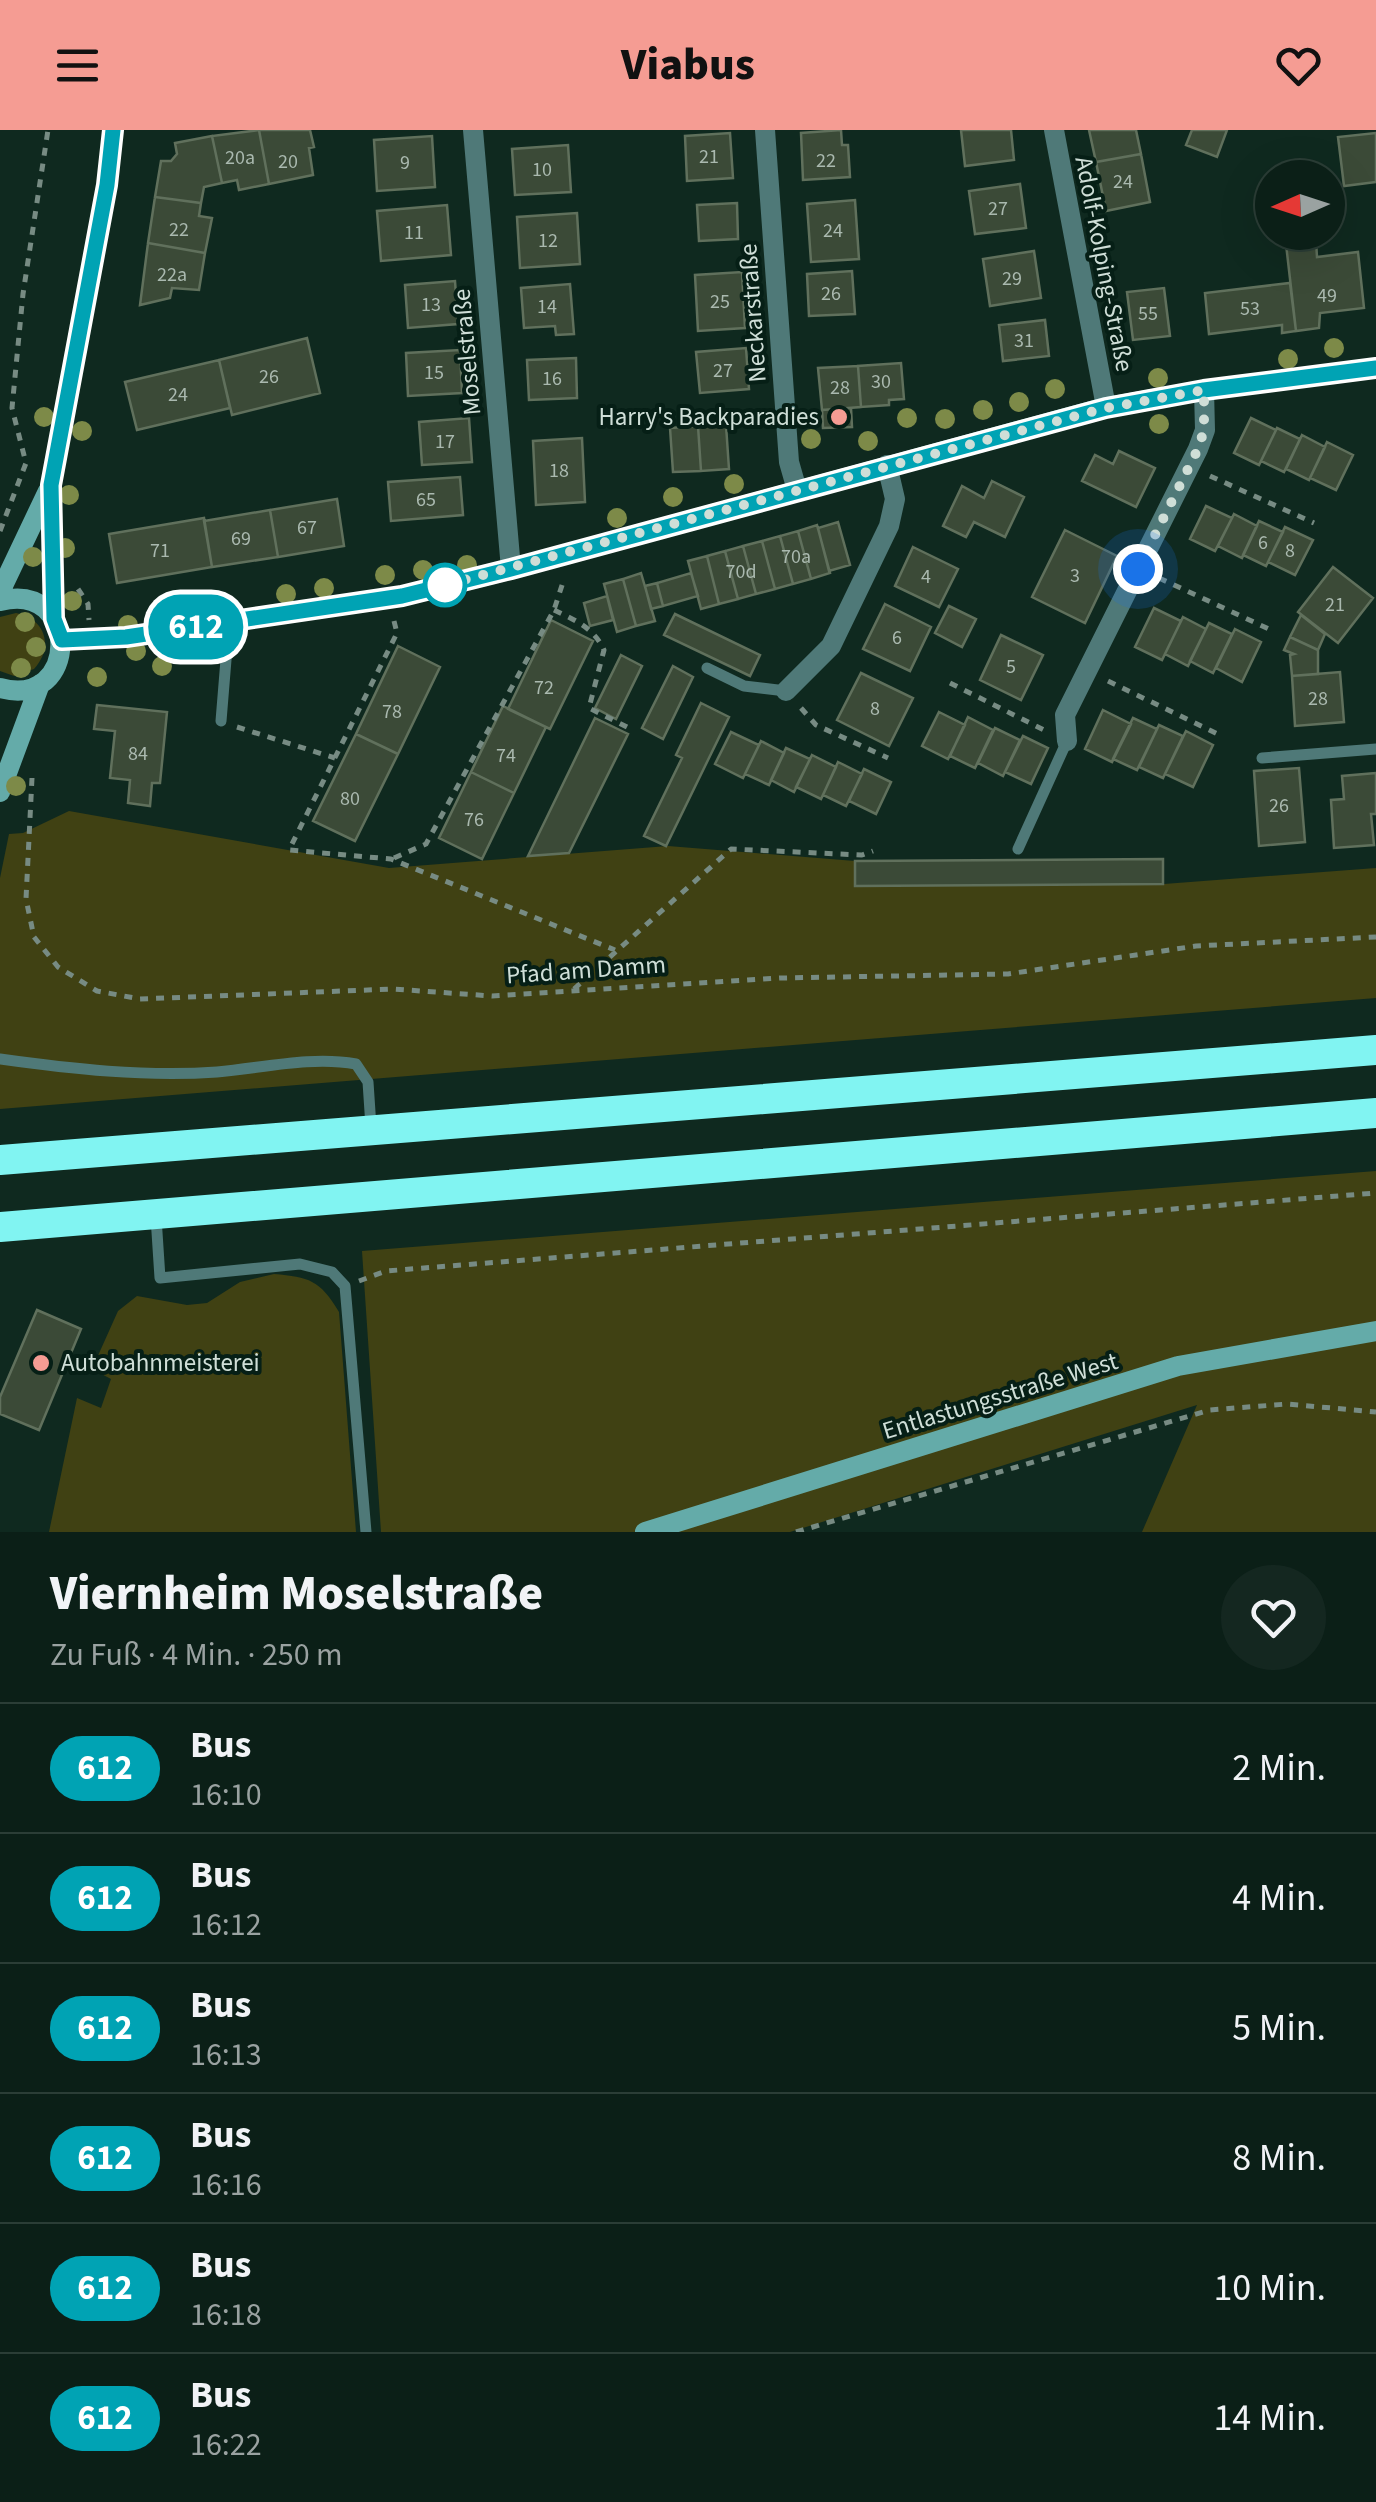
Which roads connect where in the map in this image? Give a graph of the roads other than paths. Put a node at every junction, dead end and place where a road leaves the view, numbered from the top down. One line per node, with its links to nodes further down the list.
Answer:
1 (113, 130): 9 (street)
2 (473, 130): 11 (street, Moselstraße)
3 (765, 130): 10 (street, Neckarstraße)
4 (1054, 130): 7 (street, Adolf-Kolping-Straße)
5 (1376, 368): 6 (street)
6 (1204, 390): 7 (street); 22 (street)
7 (1106, 408): 8 (street)
8 (887, 466): 10 (street); 20 (street)
9 (51, 485): 12 (street); 14 (street)
10 (798, 490): 11 (street)
11 (511, 569): 15 (street)
12 (0, 592)
13 (0, 601): 14 (street)
14 (54, 619): 16 (street)
15 (229, 622): 16 (street); 21 (lane)
16 (62, 640): 18 (street)
17 (707, 668): 20 (lane)
18 (40, 684): 19 (street); 25 (street)
19 (0, 688)
20 (786, 691)
21 (222, 722)
22 (1067, 741): 26 (lane)
23 (1376, 749): 24 (lane)
24 (1262, 758)
25 (0, 792)
26 (1018, 849)
27 (1376, 1050): 30 (highway)
28 (0, 1059): 30 (lane)
29 (1376, 1113): 32 (highway)
30 (372, 1132): 31 (highway)
31 (0, 1160)
32 (156, 1213): 33 (highway); 35 (lane)
33 (0, 1227)
34 (1376, 1331): 36 (street, Entlastungsstraße West)
35 (366, 1532)
36 (645, 1532)

